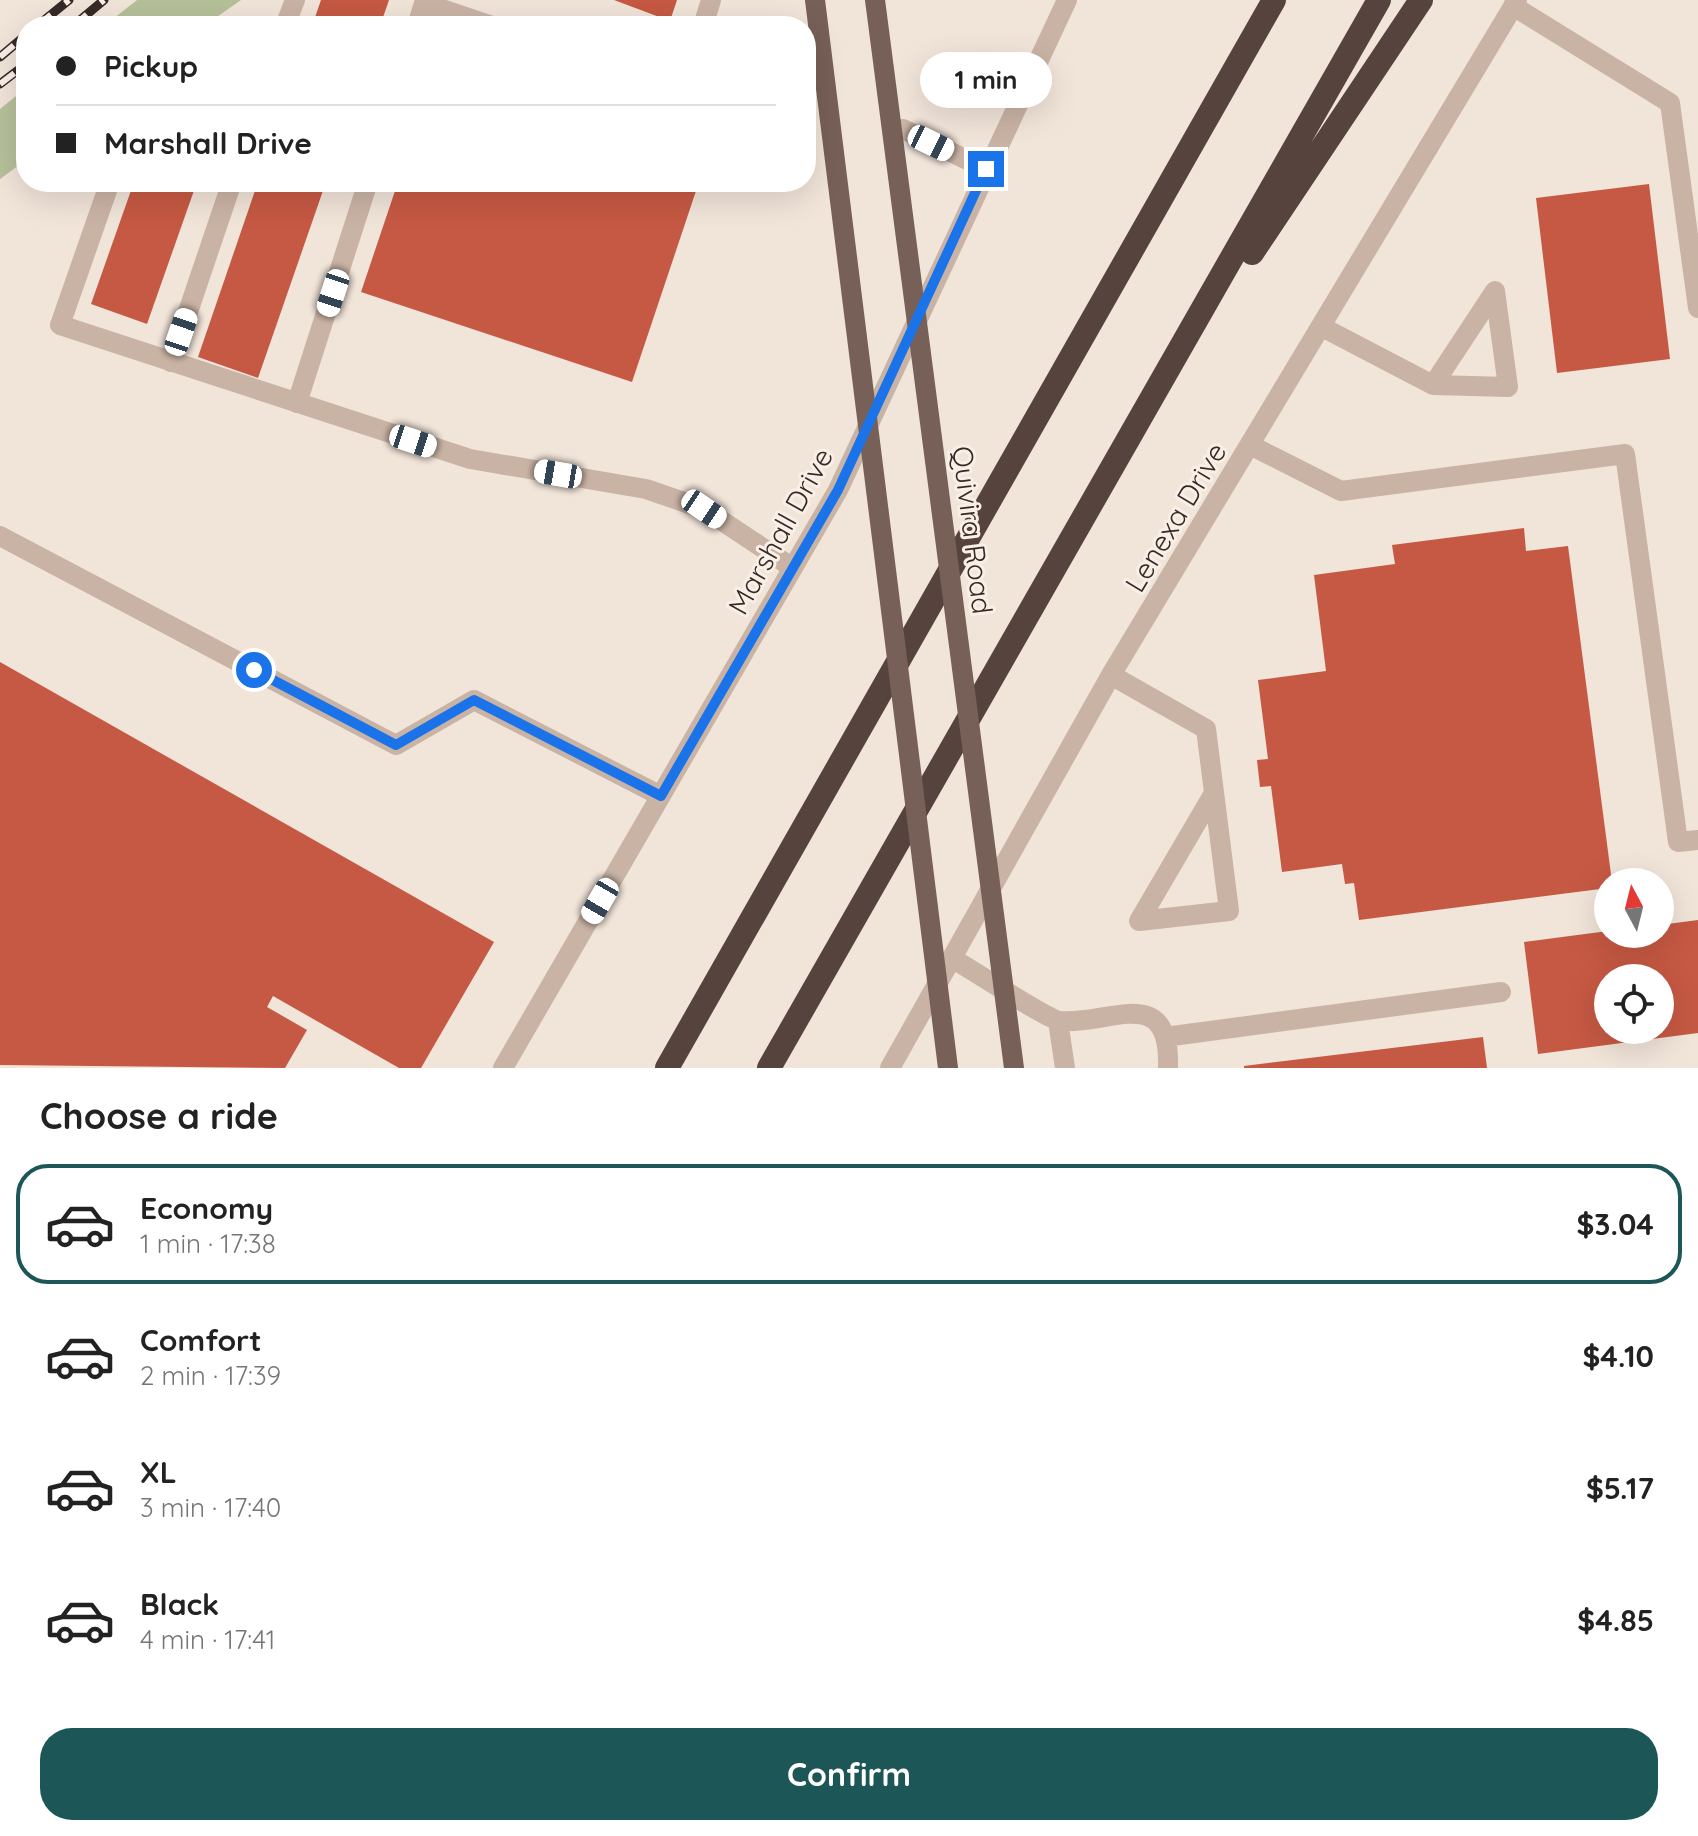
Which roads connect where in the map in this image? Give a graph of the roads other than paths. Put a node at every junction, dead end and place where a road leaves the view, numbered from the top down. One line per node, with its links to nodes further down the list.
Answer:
1 (815, 0): 38 (main road, bridge)
2 (875, 0): 39 (main road, Quivira Road, bridge)
3 (1067, 0): 13 (street, Marshall Drive)
4 (1263, 0): 11 (highway)
5 (1274, 0): 11 (highway)
6 (1379, 0): 22 (highway)
7 (1421, 0): 22 (highway)
8 (425, 2): 10 (street)
9 (1515, 3): 17 (street); 18 (street, Lenexa Drive)
10 (464, 16)
11 (1239, 62): 35 (highway)
12 (903, 129): 13 (street)
13 (986, 169): 25 (street, Marshall Drive)
14 (107, 192): 19 (street)
15 (229, 192): 19 (street)
16 (365, 192): 21 (street)
17 (1698, 308)
18 (1322, 327): 20 (street); 23 (street, Lenexa Drive)
19 (171, 362): 21 (street)
20 (1433, 385): 20 (street)
21 (297, 403): 25 (street)
22 (1135, 428): 36 (highway)
23 (1252, 446): 26 (street, Lenexa Drive); 29 (street)
24 (0, 536): 28 (street)
25 (793, 568): 28 (street, Marshall Drive)
26 (1111, 675): 27 (street); 30 (street, Lenexa Drive)
27 (1214, 793): 27 (street)
28 (661, 796): 34 (street, Marshall Drive)
29 (1698, 840)
30 (953, 959): 32 (street); 37 (street, Lenexa Drive)
31 (1501, 992): 33 (street)
32 (1058, 1021): 33 (street); 40 (street)
33 (1165, 1037): 41 (street)
34 (503, 1068)
35 (667, 1068)
36 (769, 1068)
37 (890, 1068)
38 (948, 1068)
39 (1014, 1068)
40 (1065, 1068)
41 (1168, 1068)

